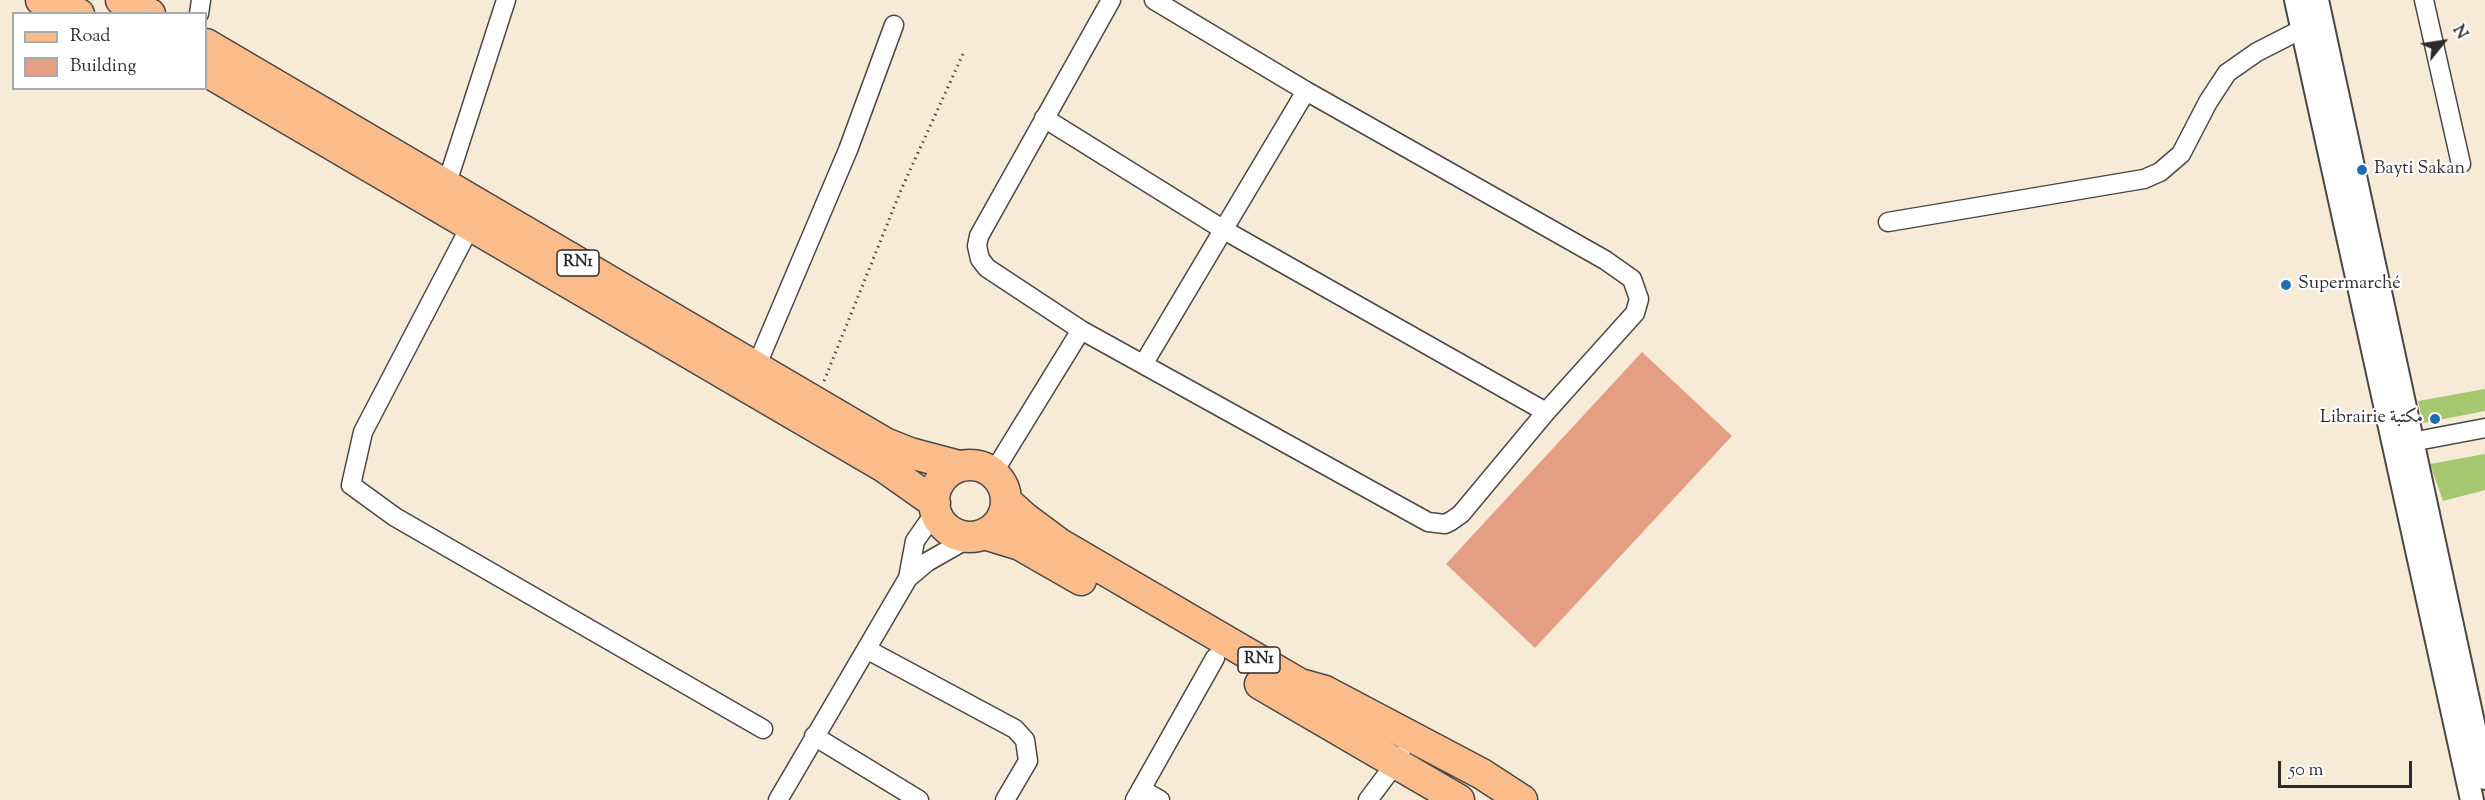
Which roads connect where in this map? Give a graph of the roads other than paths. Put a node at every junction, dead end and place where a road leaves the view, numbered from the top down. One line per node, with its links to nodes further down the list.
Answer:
1 (41, 0): 8 (main road)
2 (121, 0): 9 (main road)
3 (506, 0): 17 (street)
4 (1112, 0): 15 (street)
5 (1154, 0): 14 (street)
6 (2296, 0): 10 (street)
7 (2424, 0): 16 (street)
8 (74, 12)
9 (146, 12)
10 (2314, 16): 18 (street); 26 (street)
11 (894, 25): 23 (street)
12 (207, 45): 17 (main road, RN1)
13 (207, 72): 19 (main road, RN1)
14 (1306, 91): 20 (street); 24 (street)
15 (1044, 118): 20 (street); 21 (street)
16 (2461, 164)
17 (446, 186): 23 (main road, RN1)
18 (1888, 222)
19 (471, 225): 30 (main road, RN1); 35 (street)
20 (1224, 230): 22 (street); 24 (street)
21 (1081, 330): 22 (street); 28 (street)
22 (1144, 363): 24 (street)
23 (756, 366): 27 (main road, RN1)
24 (1546, 412)
25 (2485, 428): 26 (street)
26 (2404, 444): 39 (street); 48 (street)
27 (959, 466): 28 (main road, RN1); 30 (main road)
28 (993, 473): 29 (main road, RN1)
29 (1006, 501): 31 (main road); 37 (main road, RN1)
30 (935, 507): 31 (main road, RN1); 32 (street)
31 (977, 535): 32 (street); 34 (main road, RN1)
32 (908, 578): 33 (street)
33 (868, 650): 36 (street); 43 (street)
34 (1215, 658): 38 (main road, RN1); 40 (street)
35 (764, 729)
36 (814, 736): 41 (street); 42 (street)
37 (1413, 738): 38 (street); 47 (main road, RN1)
38 (1396, 763): 45 (street); 46 (main road, RN1)
39 (2485, 778)
40 (1138, 795): 44 (street)
41 (778, 800)
42 (919, 800)
43 (1005, 800)
44 (1161, 800)
45 (1368, 800)
46 (1459, 800)
47 (1522, 800)
48 (2472, 800)

